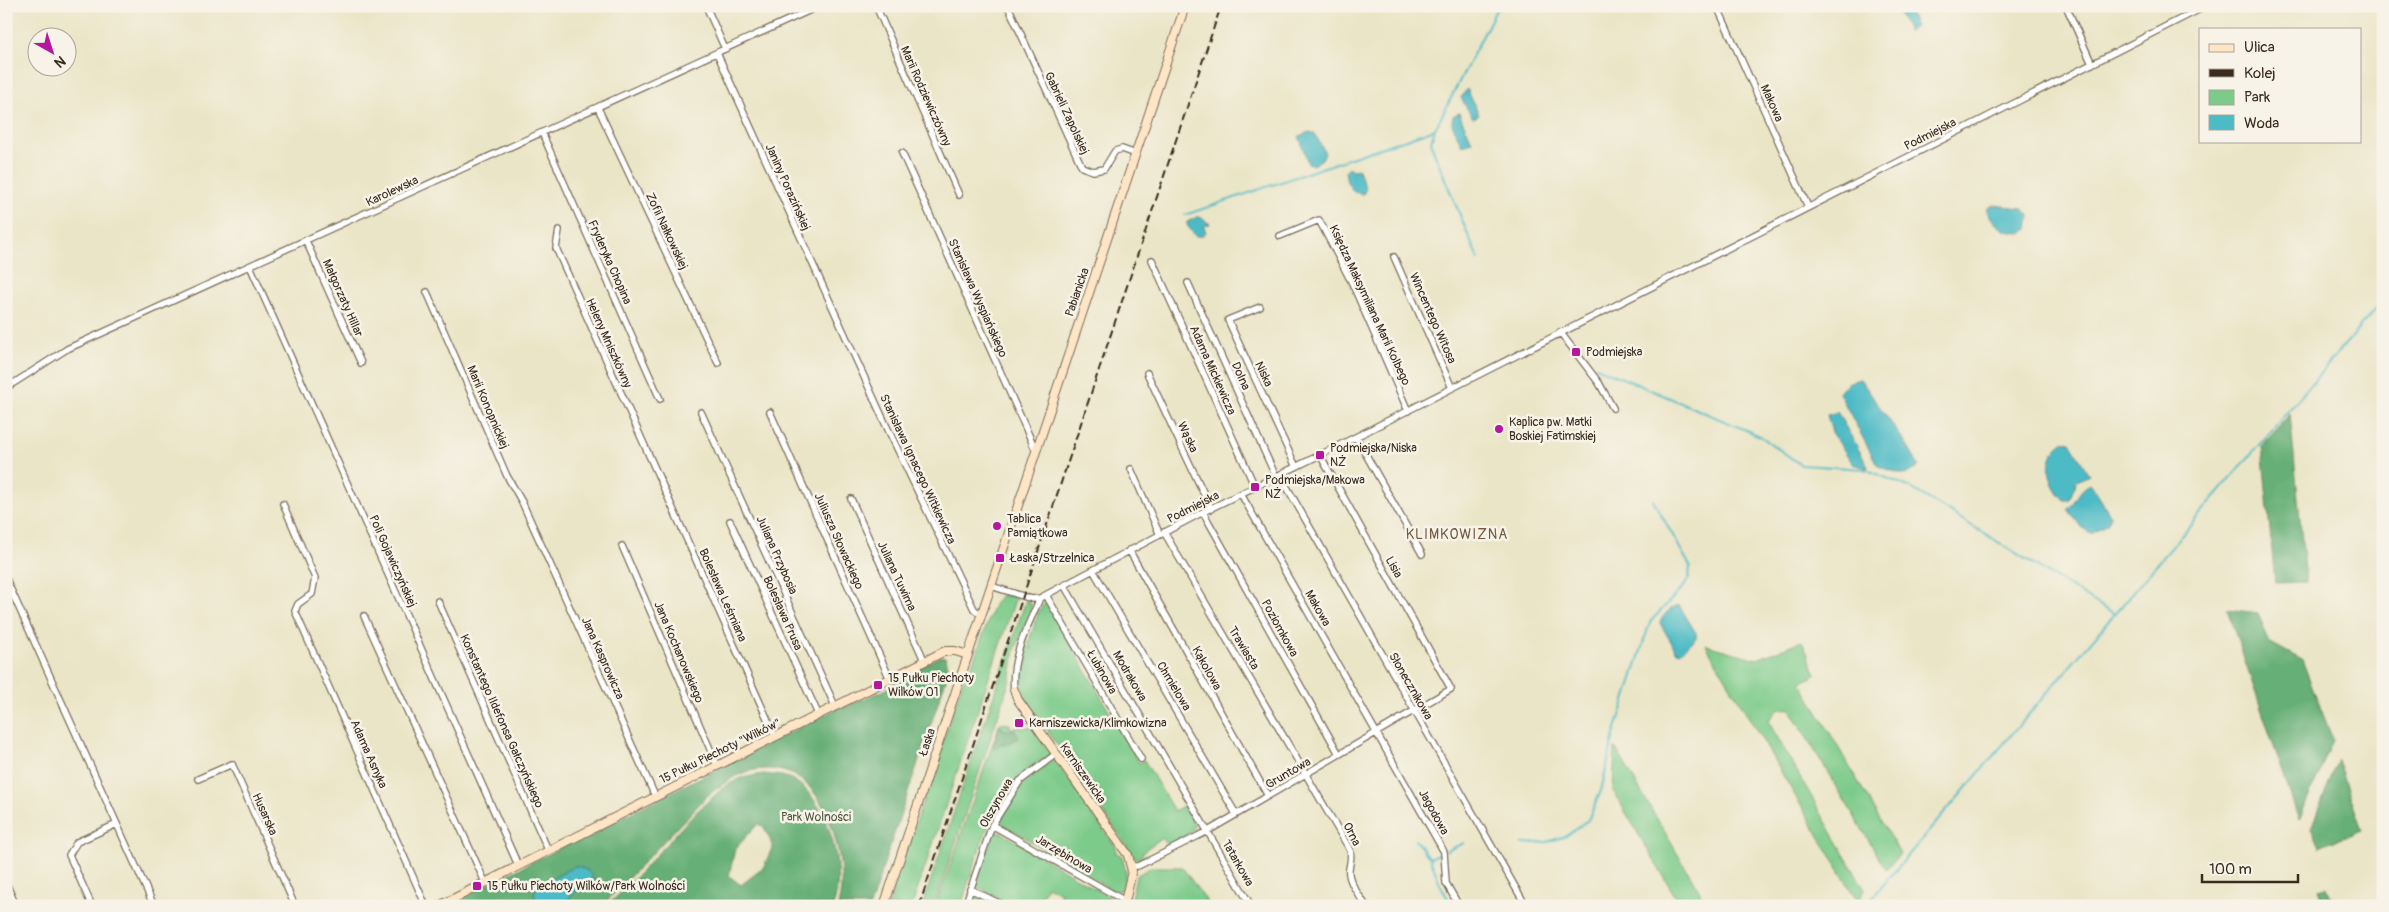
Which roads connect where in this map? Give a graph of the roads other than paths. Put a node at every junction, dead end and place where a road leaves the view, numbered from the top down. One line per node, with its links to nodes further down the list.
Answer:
1 (706, 6): 9 (street)
2 (819, 6): 9 (street, Karolewska)
3 (876, 6): 16 (street, Marii Rodziewiczówny)
4 (1008, 6): 15 (street, Gabrieli Zapolskiej)
5 (1185, 6): 15 (main road, Pabianicka)
6 (1717, 6): 17 (street, Makowa)
7 (2066, 6): 11 (street)
8 (2206, 6): 11 (street, Podmiejska)
9 (725, 49): 10 (street, Karolewska)
10 (717, 53): 12 (street, Karolewska); 27 (street, Janiny Porazińskiej)
11 (2092, 64): 17 (street, Podmiejska)
12 (598, 108): 13 (street, Karolewska); 30 (street, Zofii Nałkowskiej)
13 (542, 133): 20 (street, Karolewska); 34 (street, Fryderyka Chopina)
14 (902, 153): 40 (street, Stanisława Wyspiańskiego)
15 (1136, 154): 40 (main road, Pabianicka)
16 (959, 195)
17 (1808, 207): 28 (street, Podmiejska)
18 (559, 230): 42 (street, Heleny Mniszkówny)
19 (1280, 236): 36 (street, Księdza Maksymiliana Marii Kolbego)
20 (306, 241): 23 (street, Karolewska); 29 (street, Małgorzaty Hillar)
21 (1394, 257): 33 (street, Wincentego Witosa)
22 (1152, 260): 46 (street, Adama Mickiewicza)
23 (250, 266): 32 (street, Karolewska); 90 (street, Poli Gojawiczyńskiej)
24 (1188, 283): 45 (street, Dolna)
25 (427, 292): 53 (street, Marii Konopnickiej)
26 (1260, 307): 43 (street, Niska)
27 (842, 327): 65 (street, Stanisława Ignacego Witkiewicza)
28 (1560, 332): 33 (street, Podmiejska); 35 (street)
29 (361, 363)
30 (718, 363)
31 (1147, 373): 50 (street, Wąska)
32 (6, 388)
33 (1452, 388): 36 (street, Podmiejska)
34 (660, 399)
35 (1613, 408)
36 (1408, 411): 39 (street, Podmiejska)
37 (701, 412): 72 (street, Juliana Przybosia)
38 (770, 412): 69 (street, Juliusza Słowackiego)
39 (1356, 437): 41 (street, Podmiejska); 57 (street)
40 (1036, 451): 61 (main road, Pabianicka)
41 (1320, 455): 43 (street, Podmiejska); 70 (street, Lisia)
42 (652, 463): 76 (street, Bolesława Leśmiana)
43 (1296, 467): 45 (street, Podmiejska)
44 (1130, 469): 54 (street, Trawiasta)
45 (1278, 476): 46 (street, Podmiejska); 73 (street, Słonecznikowa)
46 (1255, 487): 47 (street, Podmiejska)
47 (1241, 494): 50 (street, Podmiejska); 75 (street, Makowa)
48 (851, 499): 68 (street, Juliana Tuwima)
49 (282, 504): 100 (street, Adama Asnyka)
50 (1211, 509): 51 (street, Podmiejska)
51 (1204, 512): 54 (street, Podmiejska); 78 (street, Poziomkowa)
52 (730, 521): 74 (street, Bolesława Prusa)
53 (534, 529): 83 (street, Jana Kasprowicza)
54 (1162, 534): 56 (street, Podmiejska); 81 (street, Trawiasta)
55 (622, 546): 80 (street, Jana Kochanowskiego)
56 (1129, 550): 58 (street, Podmiejska); 84 (street, Kąkolowa)
57 (1422, 554)
58 (1093, 570): 60 (street, Podmiejska); 85 (street, Chmielowa)
59 (6, 579): 62 (street)
60 (1064, 585): 63 (street, Podmiejska); 88 (street, Modrakowa)
61 (991, 586): 63 (street); 65 (main road, Łaska)
62 (8, 589): 86 (street)
63 (1043, 596): 71 (street, Karniszewicka); 79 (street, Łubinowa)
64 (438, 600): 89 (street, Konstantego Ildefonsa Gałczyńskiego)
65 (981, 615): 67 (main road, Łaska)
66 (364, 616): 92 (street)
67 (968, 655): 68 (main road, 15 Pułku Piechoty "Wilków"); 102 (main road, Łaska)
68 (925, 662): 69 (main road, 15 Pułku Piechoty "Wilków")
69 (890, 679): 72 (main road, 15 Pułku Piechoty "Wilków")
70 (1451, 689): 73 (street, Gruntowa)
71 (1014, 690): 77 (main road, Karniszewicka)
72 (835, 706): 74 (main road, 15 Pułku Piechoty "Wilków")
73 (1414, 710): 75 (street, Gruntowa); 108 (street, Słonecznikowa)
74 (818, 714): 76 (main road, 15 Pułku Piechoty "Wilków")
75 (1377, 732): 78 (street, Gruntowa); 107 (street, Jagodowa)
76 (775, 736): 80 (main road, 15 Pułku Piechoty "Wilków")
77 (1056, 754): 87 (street, Olszynowa); 91 (main road, Karniszewicka)
78 (1339, 754): 81 (street, Gruntowa)
79 (1141, 759)
80 (717, 765): 83 (main road, 15 Pułku Piechoty "Wilków")
81 (1307, 774): 84 (street, Gruntowa); 106 (street, Orna)
82 (198, 779): 99 (street, Husarska)
83 (654, 796): 89 (main road, 15 Pułku Piechoty "Wilków")
84 (1268, 796): 85 (street, Gruntowa)
85 (1236, 814): 88 (street, Gruntowa)
86 (117, 824): 97 (street); 98 (street)
87 (992, 825): 94 (street, Olszynowa); 95 (street, Jarzębinowa)
88 (1208, 831): 91 (street, Gruntowa); 105 (street, Tatarkowa)
89 (548, 850): 90 (main road, 15 Pułku Piechoty "Wilków")
90 (518, 865): 92 (main road, 15 Pułku Piechoty "Wilków")
91 (1131, 866): 95 (main road)
92 (485, 882): 101 (main road, 15 Pułku Piechoty "Wilków")
93 (6, 884): 96 (street)
94 (970, 889): 103 (street, Olszynowa); 104 (street)
95 (1125, 903)
96 (16, 906)
97 (92, 906)
98 (154, 906)
99 (295, 906)
100 (426, 906)
101 (439, 906)
102 (884, 906)
103 (965, 906)
104 (1005, 906)
105 (1251, 906)
106 (1366, 906)
107 (1459, 906)
108 (1526, 906)

